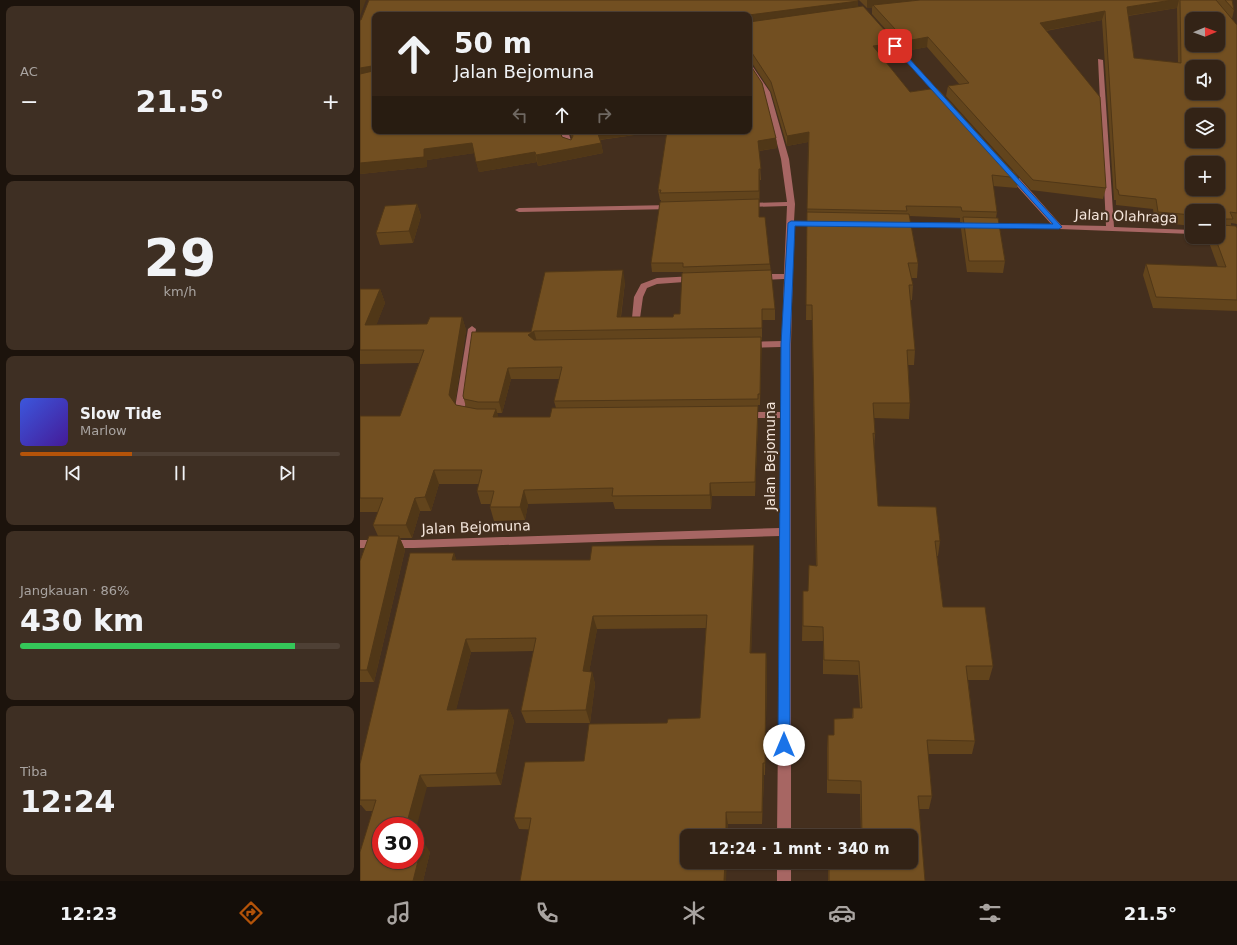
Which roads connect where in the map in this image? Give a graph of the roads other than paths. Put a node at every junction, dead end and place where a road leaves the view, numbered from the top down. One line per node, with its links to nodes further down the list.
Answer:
1 (880, 30): 4 (street)
2 (1100, 60): 16 (street)
3 (752, 70): 8 (street, Jalan Bejomuna)
4 (948, 105)
5 (565, 134): 6 (street)
6 (569, 147)
7 (1006, 169): 15 (street)
8 (791, 204): 9 (street); 12 (street, Jalan Bejomuna)
9 (736, 205)
10 (682, 207): 11 (street)
11 (518, 210)
12 (791, 223): 13 (street); 18 (street, Jalan Bejomuna)
13 (831, 224)
14 (886, 224): 15 (street)
15 (1059, 227): 16 (street, Jalan Olahraga)
16 (1110, 229): 17 (street, Jalan Olahraga)
17 (1185, 232)
18 (789, 276): 19 (street); 23 (street, Jalan Bejomuna)
19 (750, 278)
20 (703, 279): 21 (street)
21 (636, 318)
22 (472, 330): 27 (street)
23 (786, 344): 24 (street); 26 (street, Jalan Bejomuna)
24 (739, 345)
25 (737, 415): 26 (street)
26 (785, 415): 28 (street, Jalan Bejomuna)
27 (475, 417)
28 (784, 532): 30 (street, Jalan Bejomuna); 32 (street)
29 (360, 544): 30 (street, Jalan Bejomuna)
30 (414, 544): 31 (street)
31 (410, 559)
32 (784, 829)
33 (784, 869): 34 (street)
34 (784, 881)

